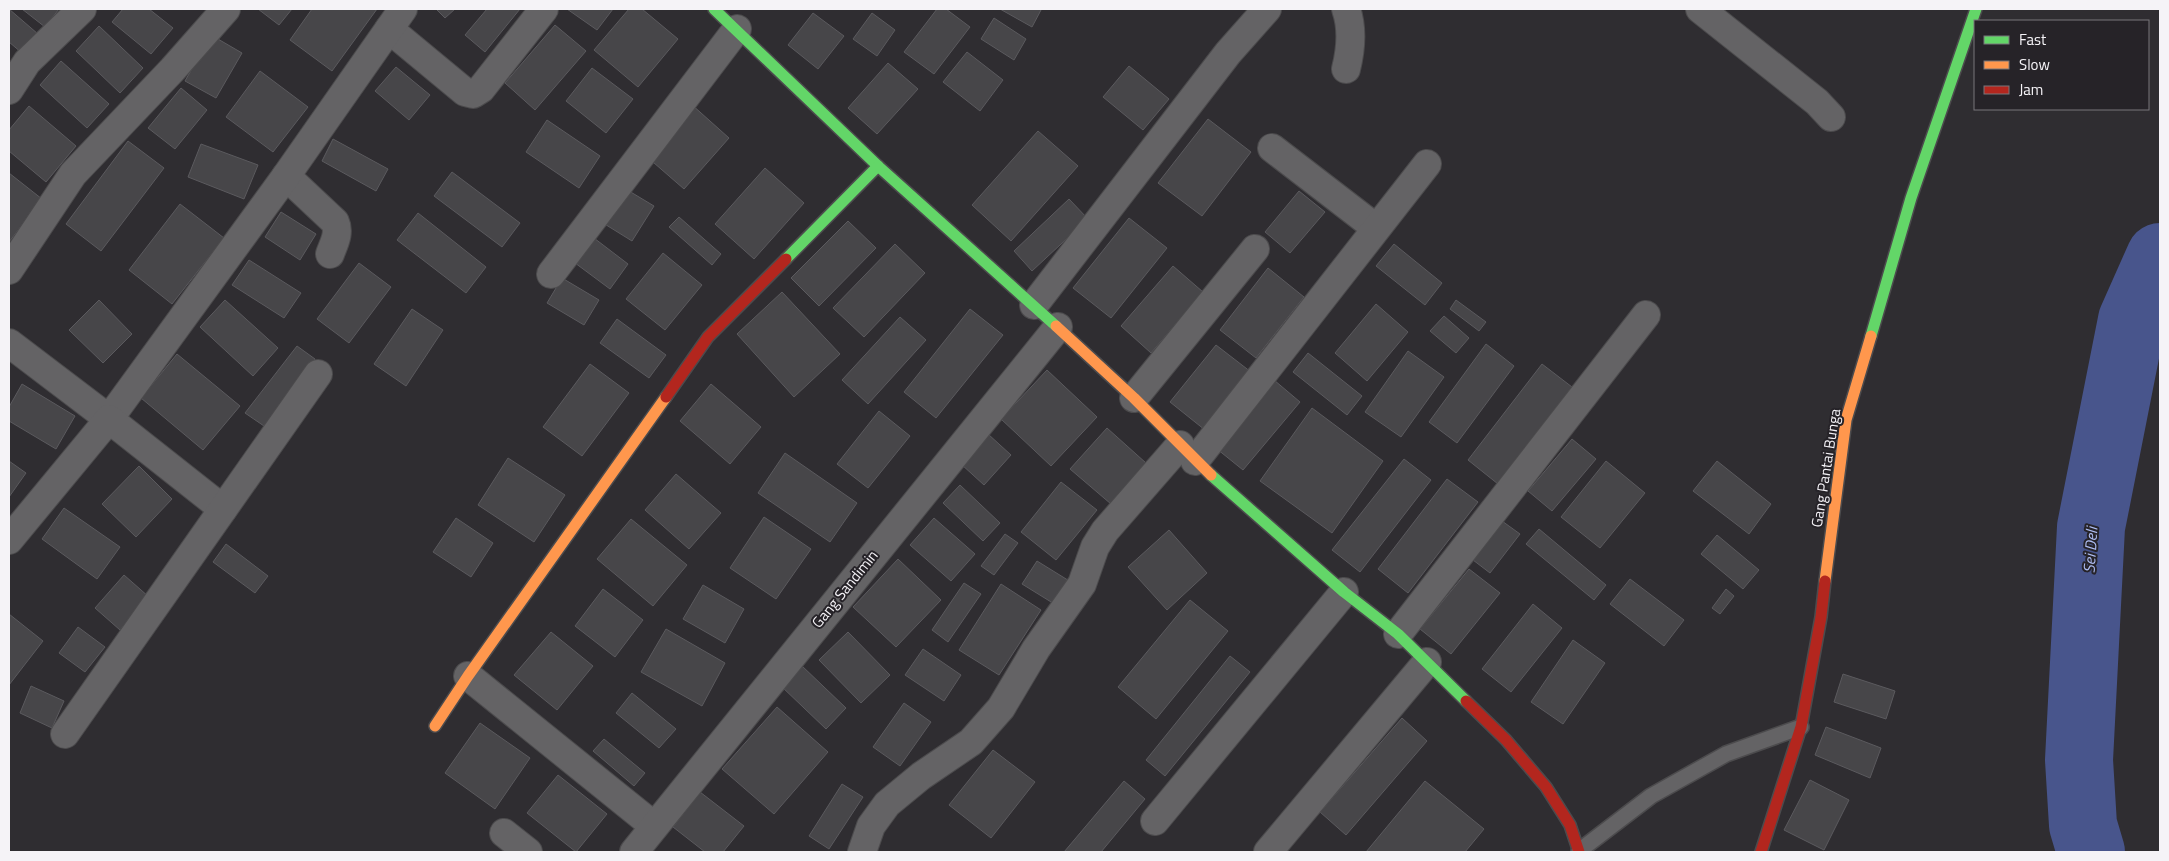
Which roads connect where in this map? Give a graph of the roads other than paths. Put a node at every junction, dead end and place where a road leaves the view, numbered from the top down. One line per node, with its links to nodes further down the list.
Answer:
1 (82, 9): 12 (street)
2 (226, 9): 21 (street)
3 (544, 9): 9 (street)
4 (714, 9): 10 (street)
5 (1267, 9): 23 (street)
6 (1346, 9): 11 (street)
7 (1700, 9): 13 (street)
8 (1976, 9): 38 (street, Gang Pantai Bunga)
9 (396, 19): 17 (street)
10 (737, 29): 16 (street); 22 (street)
11 (1346, 69)
12 (9, 90)
13 (1831, 117)
14 (1272, 148): 18 (street)
15 (1427, 164): 18 (street)
16 (878, 166): 23 (street); 36 (street)
17 (286, 176): 20 (street); 29 (street)
18 (1376, 228): 30 (street)
19 (1255, 249): 28 (street)
20 (330, 254)
21 (9, 270)
22 (551, 274)
23 (1034, 305): 25 (street)
24 (1646, 315): 34 (street)
25 (1058, 327): 28 (street); 41 (street, Gang Sandimin)
26 (9, 343): 29 (street)
27 (318, 374): 31 (street)
28 (1134, 398): 30 (street)
29 (109, 419): 31 (street); 32 (street)
30 (1188, 453): 33 (street); 45 (street)
31 (223, 509): 39 (street)
32 (9, 540)
33 (1344, 592): 34 (street); 40 (street)
34 (1398, 634): 35 (street)
35 (1427, 662): 46 (street); 47 (street)
36 (468, 676): 37 (street); 41 (street)
37 (435, 726)
38 (1801, 727): 47 (lane); 48 (street, Gang Pantai Bunga)
39 (65, 734)
40 (1155, 821)
41 (654, 826): 44 (street, Gang Sandimin)
42 (504, 833): 43 (street)
43 (528, 852)
44 (634, 852)
45 (862, 852)
46 (1268, 852)
47 (1579, 852)
48 (1761, 852)

